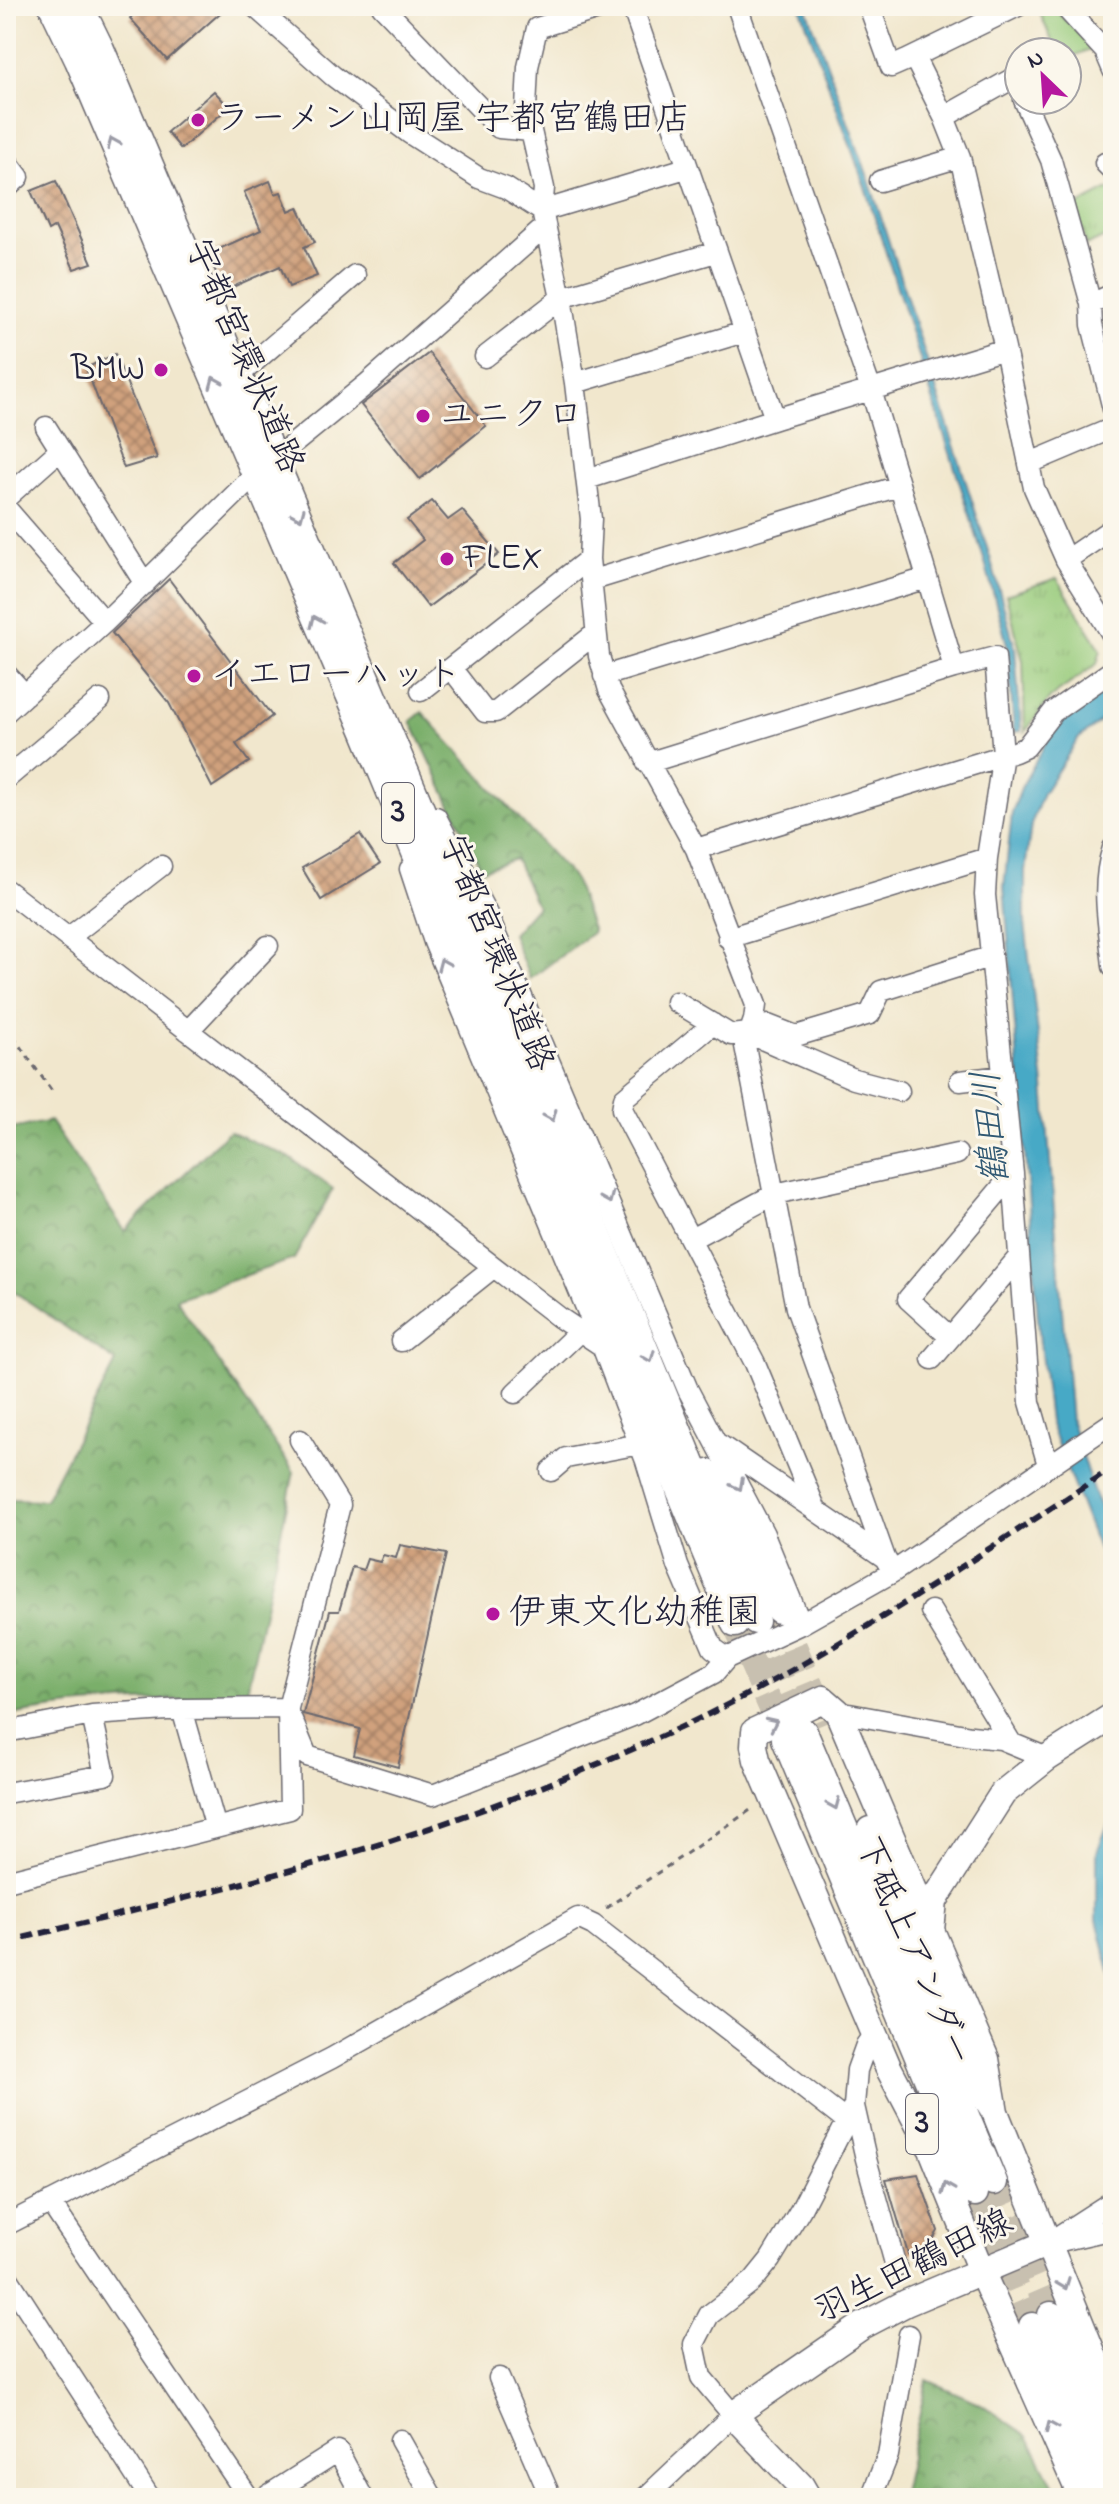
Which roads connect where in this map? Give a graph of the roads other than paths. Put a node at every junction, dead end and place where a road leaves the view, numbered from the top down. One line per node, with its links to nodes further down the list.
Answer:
1 (52, 6): 43 (main road, 宇都宮環状道路 / 3, one-way to 1)
2 (80, 6): 33 (main road, 宇都宮環状道路 / 3)
3 (254, 6): 24 (street)
4 (382, 6): 18 (street)
5 (542, 6): 12 (street)
6 (608, 6): 12 (street)
7 (632, 6): 21 (street)
8 (737, 6): 35 (street)
9 (869, 6): 14 (street)
10 (1018, 6): 14 (street)
11 (1064, 6): 13 (street)
12 (537, 28): 18 (street)
13 (1110, 55)
14 (905, 61): 17 (street)
15 (1003, 87): 17 (street)
16 (1031, 116): 29 (street)
17 (944, 117): 19 (street)
18 (530, 131): 24 (street)
19 (960, 157): 22 (street); 31 (street)
20 (6, 160): 23 (street)
21 (686, 168): 24 (street); 25 (street)
22 (880, 181)
23 (6, 189)
24 (544, 219): 28 (street); 41 (street)
25 (716, 252): 28 (street); 30 (street)
26 (355, 275): 33 (street)
27 (1113, 294): 29 (street)
28 (561, 298): 32 (street); 34 (street)
29 (1091, 304): 36 (street)
30 (744, 332): 34 (street); 37 (street)
31 (1005, 349): 35 (street); 42 (street)
32 (485, 357)
33 (239, 375): 41 (main road, 宇都宮環状道路 / 3)
34 (575, 383): 44 (street)
35 (871, 390): 37 (street); 45 (street)
36 (1113, 409)
37 (775, 419): 44 (street)
38 (46, 427): 40 (street)
39 (1113, 428): 42 (street)
40 (60, 450): 46 (street); 53 (street)
41 (276, 459): 43 (street); 66 (main road, 宇都宮環状道路 / 3, one-way to 66)
42 (1030, 463): 50 (street)
43 (254, 476): 53 (street); 66 (main road, 宇都宮環状道路 / 3, one-way to 43)
44 (587, 479): 49 (street)
45 (899, 486): 51 (street); 52 (street)
46 (6, 498)
47 (6, 508): 54 (street)
48 (1113, 528): 50 (street)
49 (589, 559): 52 (street); 57 (street)
50 (1066, 560): 56 (street)
51 (927, 578): 58 (street); 61 (street)
52 (593, 580): 55 (street)
53 (145, 584): 54 (street)
54 (105, 622): 63 (street)
55 (596, 633): 57 (street); 61 (street)
56 (1113, 636)
57 (451, 668): 62 (street)
58 (954, 668): 67 (street); 68 (street)
59 (1113, 670): 67 (street)
60 (6, 674): 63 (street)
61 (604, 676): 68 (street)
62 (421, 691)
63 (25, 695): 65 (street)
64 (100, 700): 69 (street)
65 (6, 712)
66 (375, 727): 96 (street, one-way to 66); 101 (street, one-way to 101); 103 (main road, 宇都宮環状道路 / 3)
67 (1003, 754): 71 (street); 72 (street)
68 (647, 763): 71 (street)
69 (6, 779)
70 (1113, 848): 79 (street)
71 (696, 849): 76 (street)
72 (987, 858): 76 (street); 78 (street)
73 (161, 866): 75 (street)
74 (6, 890): 75 (street)
75 (68, 938): 82 (street)
76 (728, 938): 83 (street)
77 (268, 946): 82 (street)
78 (989, 957): 83 (street); 84 (street)
79 (1113, 966)
80 (676, 1002): 81 (street)
81 (713, 1024): 83 (street); 90 (street)
82 (188, 1031): 92 (street)
83 (748, 1033): 86 (street); 89 (street)
84 (1003, 1076): 85 (street); 88 (street)
85 (960, 1081)
86 (899, 1091)
87 (957, 1154): 89 (street)
88 (1013, 1174): 91 (street); 94 (street)
89 (775, 1194): 90 (street); 107 (street)
90 (691, 1239): 106 (street)
91 (1018, 1258): 94 (street); 104 (street)
92 (494, 1267): 93 (street); 95 (street)
93 (580, 1331): 96 (street); 98 (street)
94 (950, 1337): 97 (street)
95 (401, 1341)
96 (602, 1346): 102 (street)
97 (932, 1359)
98 (515, 1393)
99 (1105, 1427): 104 (street)
100 (300, 1440): 110 (street)
101 (715, 1442): 106 (street); 109 (street, one-way to 109)
102 (640, 1444): 105 (street); 109 (street)
103 (675, 1451): 109 (main road, 宇都宮環状道路 / 3); 109 (main road, 3)
104 (1052, 1462): 107 (street)
105 (551, 1471)
106 (816, 1510): 107 (street)
107 (889, 1565): 109 (street)
108 (931, 1611): 116 (street)
109 (754, 1628): 110 (street)
110 (288, 1708): 111 (street); 119 (street)
111 (182, 1709): 112 (street); 119 (street)
112 (92, 1715): 115 (street); 118 (street)
113 (1113, 1716): 117 (main road)
114 (804, 1730): 116 (street); 121 (main road); 122 (main road, one-way to 114); 123 (main road, 3); 125 (main road, 3); 126 (main road, 下砥上アンダー / 3)
115 (6, 1732)
116 (1010, 1741): 117 (street)
117 (1047, 1758): 121 (main road)
118 (6, 1793)
119 (216, 1828): 120 (street)
120 (6, 1881)
121 (931, 1930): 123 (main road)
122 (874, 2034): 124 (street); 125 (main road)
123 (995, 2112): 131 (main road, 3)
124 (850, 2114): 128 (street); 132 (street); 138 (street)
125 (929, 2145): 133 (main road, 3, one-way to 125)
126 (984, 2188)
127 (1113, 2201): 131 (street)
128 (50, 2202): 129 (street); 142 (street)
129 (6, 2225)
130 (1113, 2229): 131 (street)
131 (1048, 2243): 133 (main road, 羽生田鶴田線); 137 (main road, 3, one-way to 137)
132 (896, 2267)
133 (981, 2271): 138 (main road, 羽生田鶴田線); 150 (main road, 3, one-way to 133)
134 (6, 2275): 141 (street)
135 (909, 2335): 149 (street)
136 (499, 2378): 146 (street)
137 (1113, 2404)
138 (733, 2415): 147 (street); 148 (main road)
139 (400, 2440): 145 (street)
140 (1113, 2463): 151 (main road)
141 (150, 2498)
142 (249, 2498)
143 (264, 2498): 144 (street)
144 (363, 2498)
145 (433, 2498)
146 (551, 2498)
147 (645, 2498)
148 (808, 2498)
149 (871, 2498)
150 (1082, 2498)
151 (1104, 2498)

